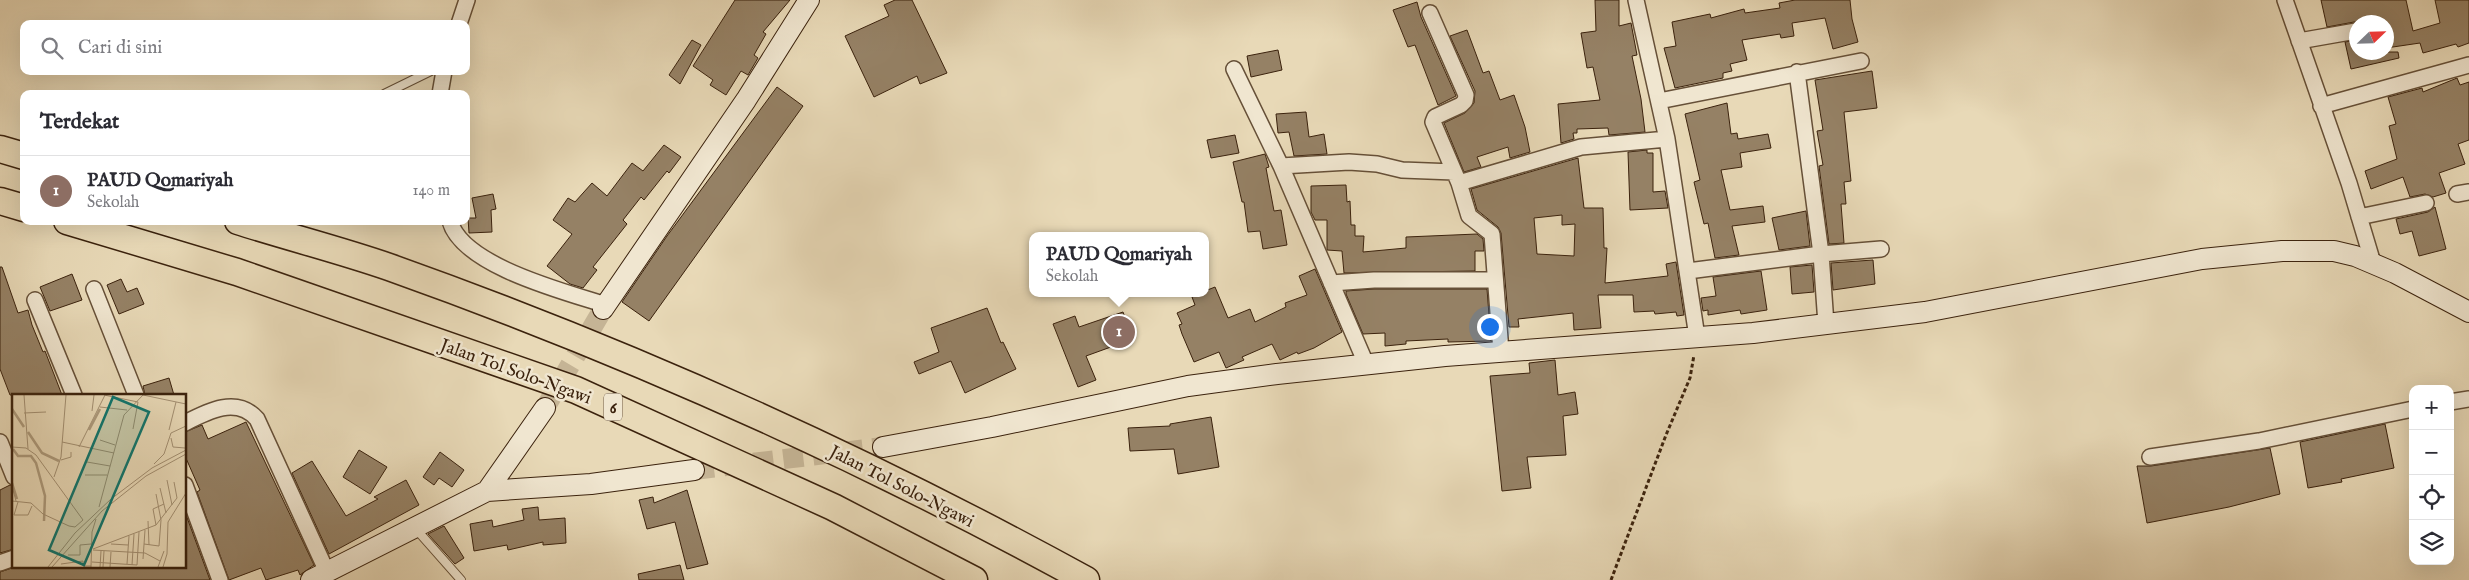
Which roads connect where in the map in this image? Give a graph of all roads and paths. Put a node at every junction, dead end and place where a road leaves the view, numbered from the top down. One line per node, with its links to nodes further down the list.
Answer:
1 (467, 0): 6 (street)
2 (809, 0): 39 (main road)
3 (1636, 0): 17 (street)
4 (2284, 0): 8 (street)
5 (1430, 13): 23 (street)
6 (460, 20)
7 (2349, 32): 8 (street)
8 (2299, 41): 18 (street)
9 (1861, 61): 12 (street)
10 (2469, 65): 18 (street)
11 (1234, 69): 22 (street)
12 (1797, 72): 17 (street); 32 (street)
13 (423, 75): 15 (lane)
14 (443, 75): 16 (street)
15 (392, 90)
16 (441, 90)
17 (1659, 101): 19 (street)
18 (2321, 106): 27 (street)
19 (1667, 139): 23 (street); 34 (street)
20 (0, 149): 21 (highway)
21 (20, 155)
22 (1281, 166): 23 (street); 36 (street)
23 (1457, 177): 35 (street)
24 (0, 201): 26 (highway)
25 (2426, 203): 27 (street)
26 (20, 207)
27 (2359, 216): 33 (street)
28 (80, 225): 65 (highway, Jalan Tol Solo–Ngawi / 6)
29 (251, 225): 66 (highway, Jalan Tol Solo–Ngawi)
30 (452, 225): 39 (street)
31 (1881, 249): 32 (street)
32 (1821, 254): 34 (street); 41 (street)
33 (2374, 263): 40 (main road); 41 (main road)
34 (1688, 271): 42 (street)
35 (1495, 280): 36 (street); 43 (street)
36 (1331, 283): 44 (street)
37 (94, 289): 46 (street)
38 (35, 300): 45 (street)
39 (604, 307)
40 (2469, 312)
41 (1826, 324): 42 (main road)
42 (1698, 337): 43 (main road); 67 (path)
43 (1501, 352): 44 (main road)
44 (1367, 366): 53 (main road)
45 (74, 394)
46 (136, 394)
47 (2469, 399): 48 (street)
48 (2454, 401)
49 (545, 408): 58 (main road)
50 (2409, 410): 54 (street)
51 (186, 423): 62 (street)
52 (0, 442): 56 (street)
53 (883, 447)
54 (2150, 457)
55 (694, 470): 58 (main road)
56 (12, 472)
57 (186, 488): 63 (street)
58 (488, 491): 59 (main road)
59 (416, 529): 62 (main road); 64 (lane)
60 (12, 559): 61 (street)
61 (0, 563)
62 (319, 576)
63 (220, 580)
64 (461, 580)
65 (974, 580)
66 (1086, 580)
67 (1611, 580)

